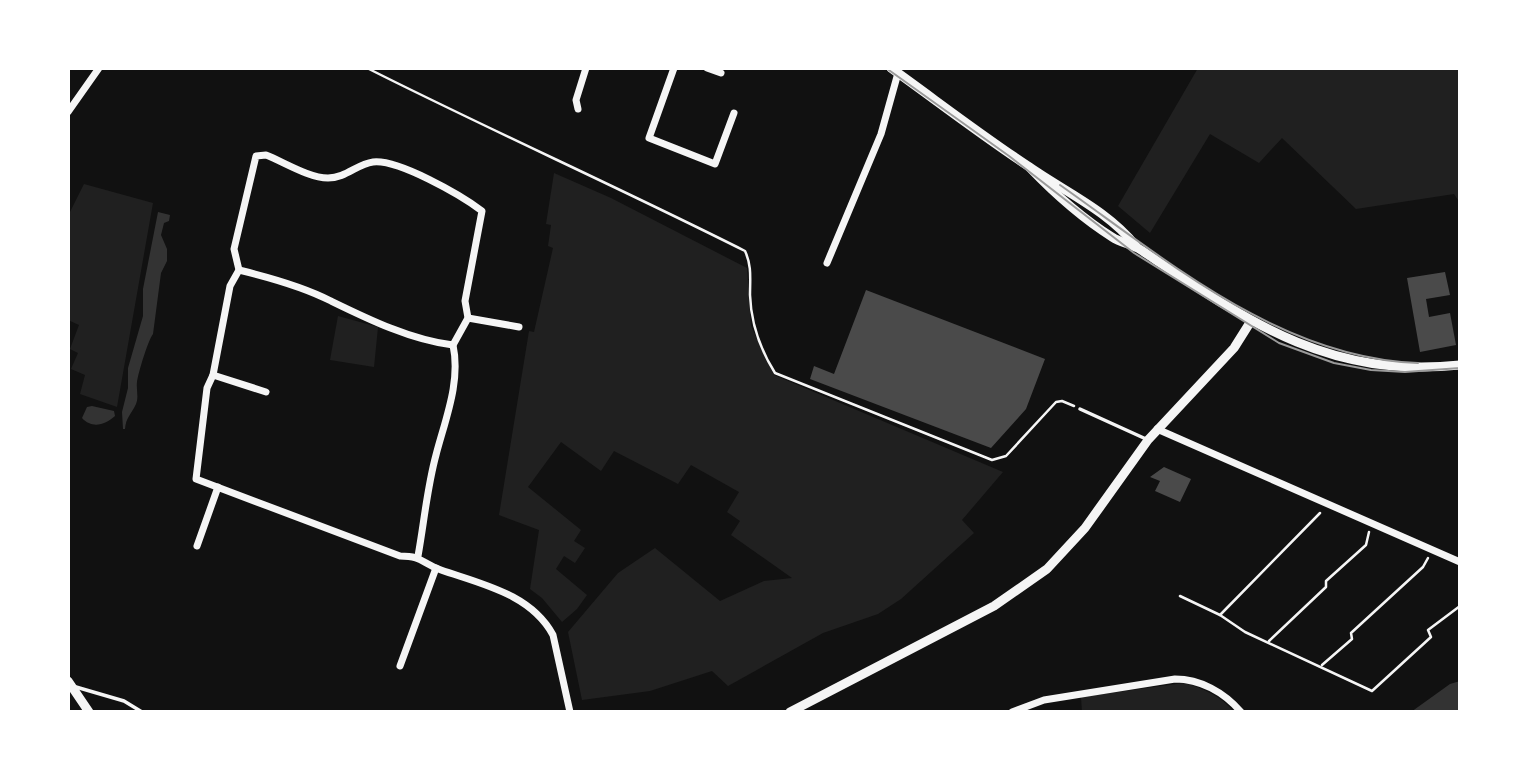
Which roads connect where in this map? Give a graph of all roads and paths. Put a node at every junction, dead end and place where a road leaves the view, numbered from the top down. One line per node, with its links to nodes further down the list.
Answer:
1 (99, 68): 9 (street)
2 (368, 68): 20 (path)
3 (586, 68): 8 (street)
4 (674, 68): 10 (street)
5 (708, 68): 7 (street)
6 (895, 71): 11 (street); 14 (street)
7 (721, 73)
8 (578, 109)
9 (68, 112)
10 (734, 113)
11 (827, 263)
12 (239, 270): 13 (street); 16 (street); 18 (street)
13 (468, 318): 15 (street); 16 (street)
14 (1251, 321): 17 (street); 21 (street)
15 (519, 327)
16 (453, 345): 28 (street)
17 (1460, 365)
18 (213, 375): 19 (street); 23 (street)
19 (266, 392)
20 (1080, 409): 22 (lane)
21 (1157, 429): 22 (street); 24 (street)
22 (1148, 440): 41 (street)
23 (218, 487): 26 (street); 28 (street)
24 (1328, 505): 25 (street); 33 (path)
25 (1371, 524): 27 (street); 34 (path)
26 (197, 546)
27 (1432, 551): 29 (street); 36 (path)
28 (418, 556): 30 (street)
29 (1460, 562)
30 (436, 568): 35 (street); 40 (street)
31 (1180, 596): 33 (path)
32 (1460, 607): 36 (path)
33 (1220, 615): 34 (path)
34 (1269, 641): 36 (path)
35 (400, 666)
36 (1322, 666)
37 (70, 683): 38 (street); 39 (lane)
38 (89, 712)
39 (142, 712)
40 (570, 712)
41 (790, 712)
42 (1012, 712): 43 (street)
43 (1241, 712)

